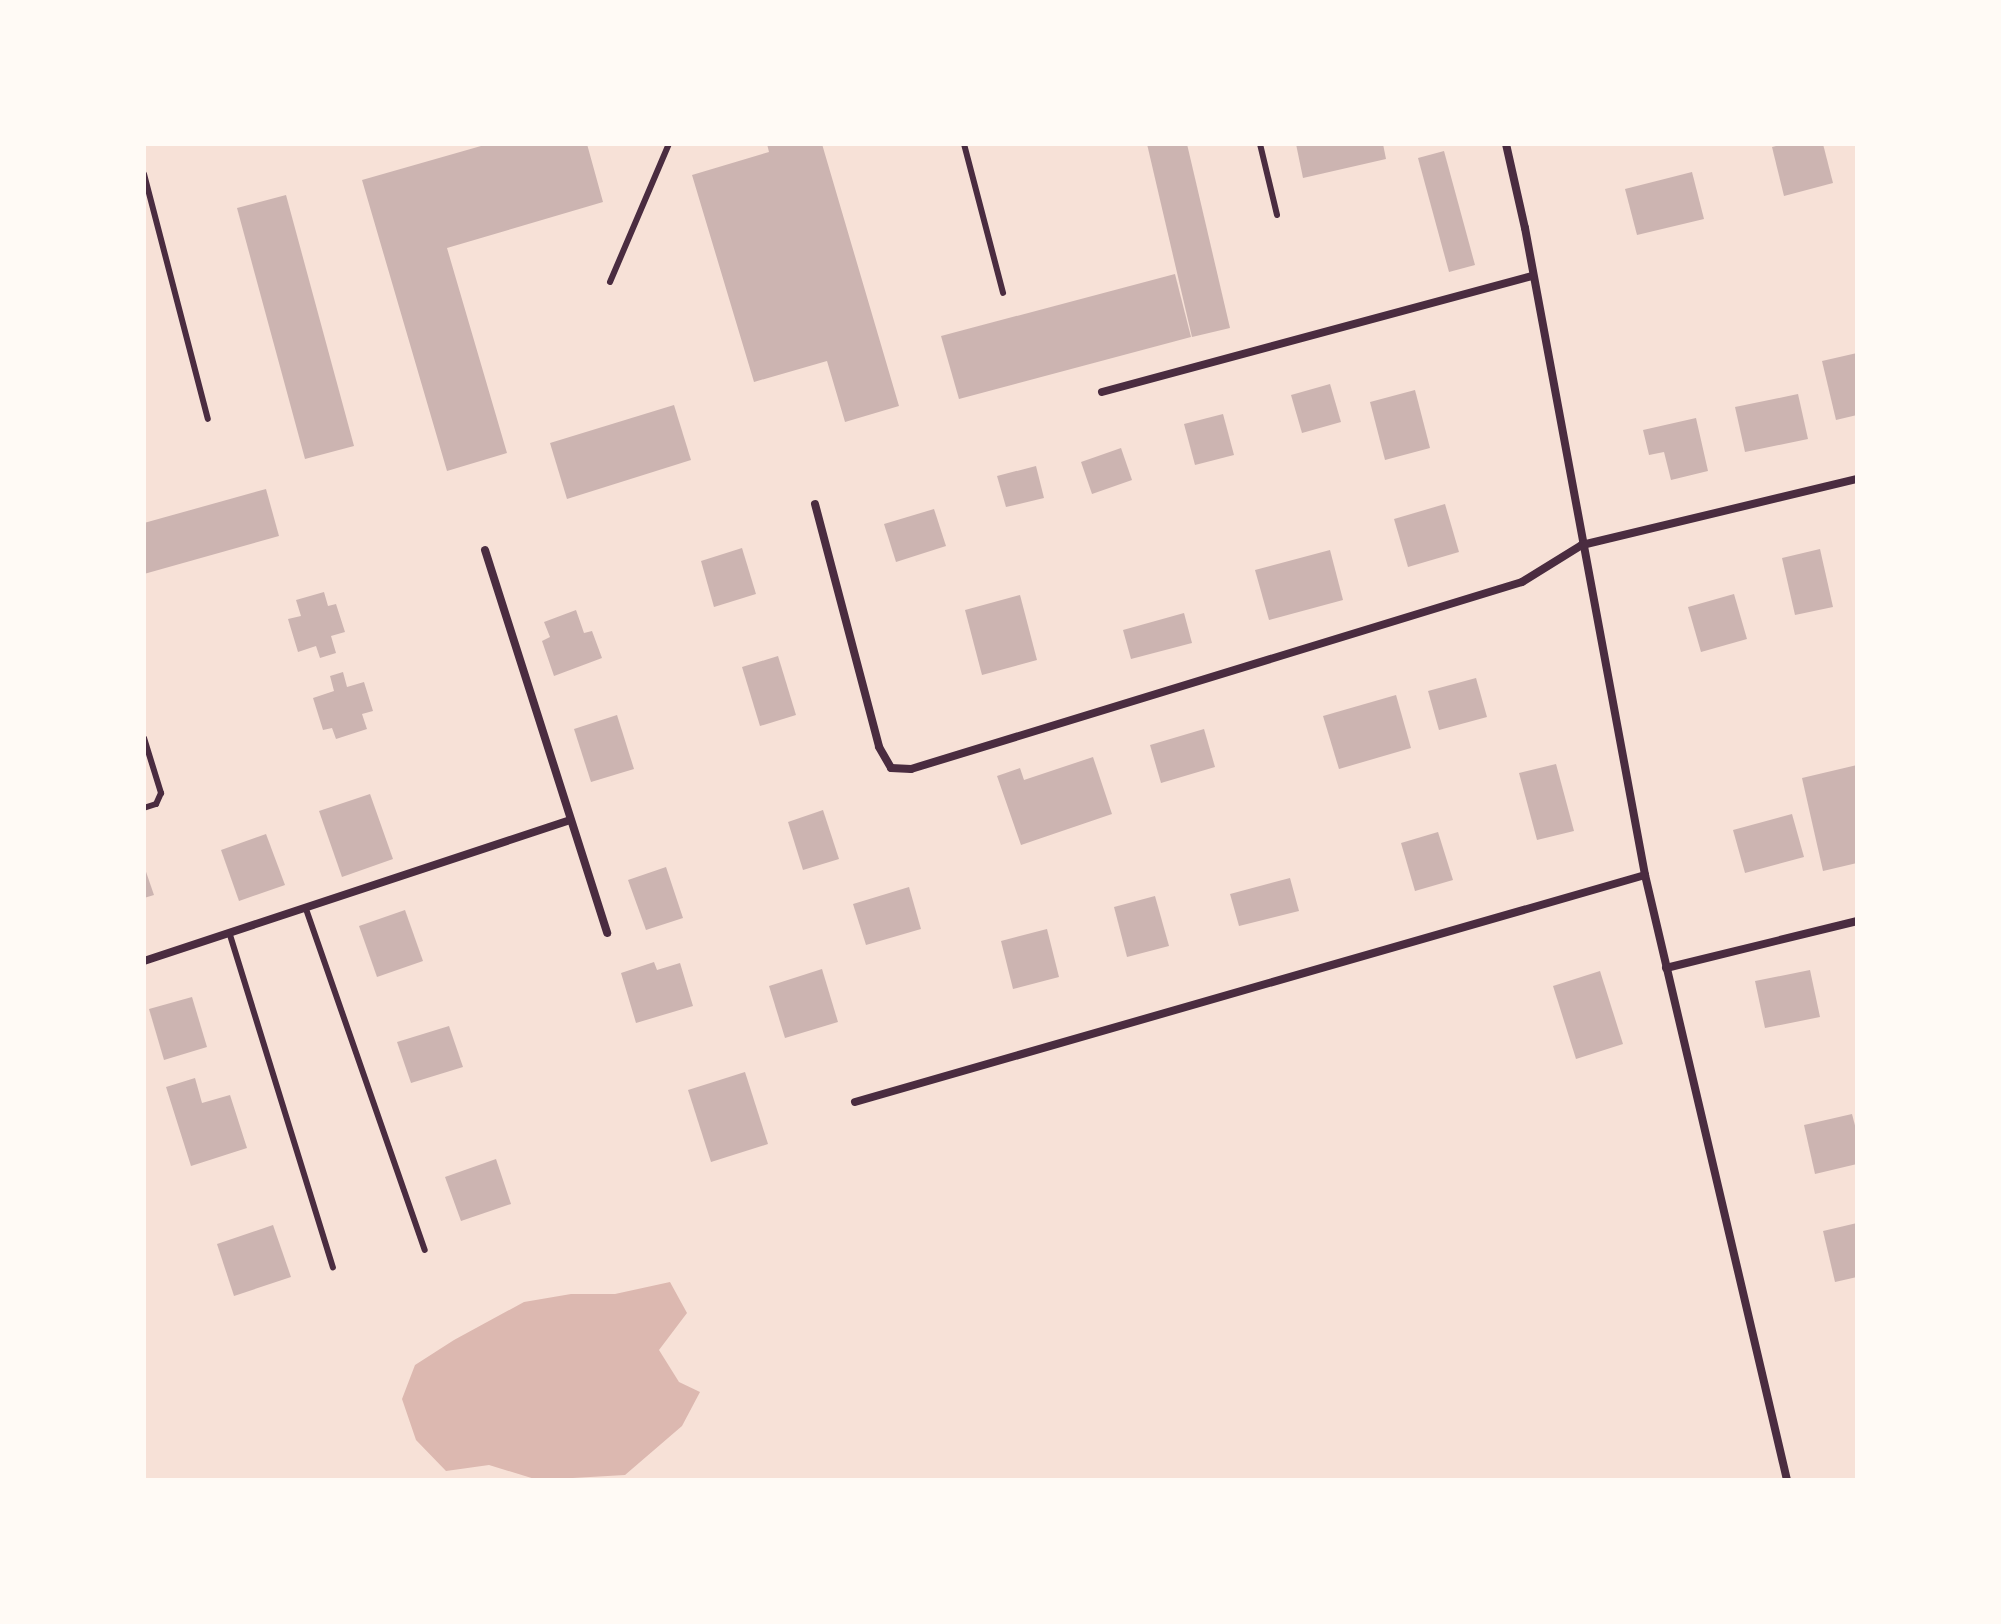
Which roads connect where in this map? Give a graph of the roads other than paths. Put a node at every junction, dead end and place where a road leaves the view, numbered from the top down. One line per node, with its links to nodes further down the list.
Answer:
1 (669, 144): 8 (lane)
2 (964, 144): 9 (lane)
3 (1260, 144): 6 (lane)
4 (1508, 144): 7 (street)
5 (144, 174): 11 (lane)
6 (1277, 215)
7 (1533, 276): 10 (street); 14 (street)
8 (610, 282)
9 (1003, 293)
10 (1102, 392)
11 (208, 419)
12 (1857, 479): 14 (street)
13 (815, 504): 14 (street)
14 (1582, 545): 19 (street)
15 (485, 550): 18 (street)
16 (144, 738): 17 (lane)
17 (144, 808)
18 (570, 820): 20 (street); 22 (street)
19 (1645, 875): 25 (street); 26 (street)
20 (306, 909): 23 (street); 27 (lane)
21 (1857, 921): 25 (street)
22 (607, 933)
23 (230, 935): 24 (street); 28 (lane)
24 (144, 961)
25 (1666, 968): 29 (street)
26 (855, 1102)
27 (425, 1250)
28 (333, 1267)
29 (1787, 1480)

